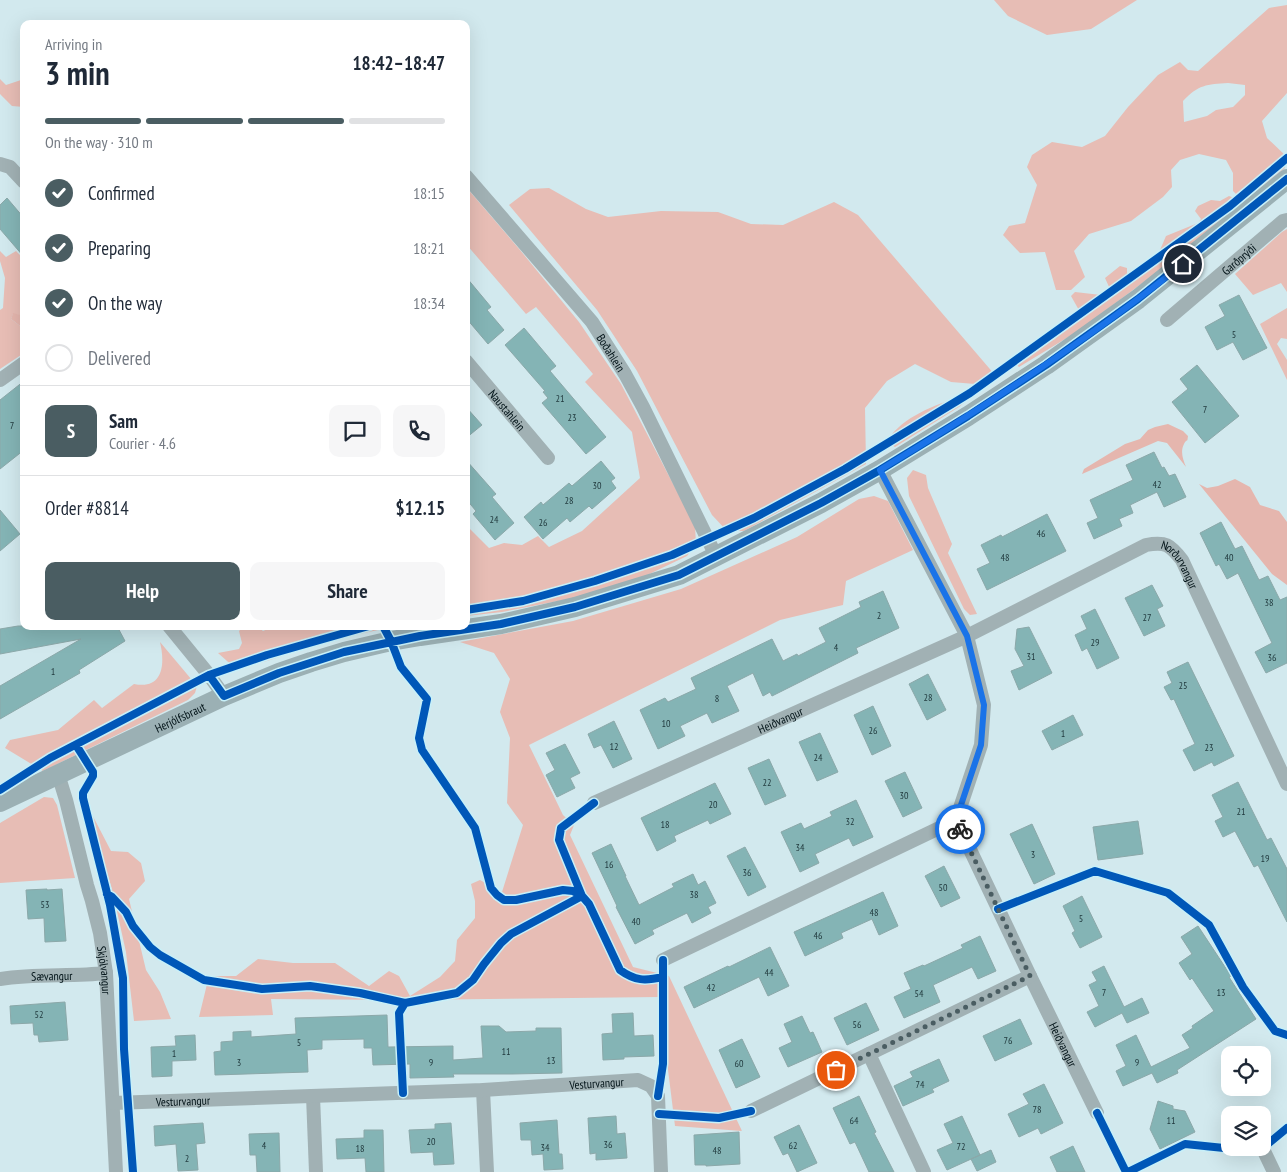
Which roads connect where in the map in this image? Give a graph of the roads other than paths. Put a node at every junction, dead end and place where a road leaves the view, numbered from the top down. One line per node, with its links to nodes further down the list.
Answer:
1 (0, 164): 2 (street)
2 (20, 178)
3 (1287, 179): 11 (street, Herjólfsbraut)
4 (470, 181): 12 (street, Boðahlein)
5 (1287, 220): 6 (street, Garðprýði)
6 (1168, 320)
7 (20, 366): 9 (street)
8 (470, 366): 10 (street, Naustahlein)
9 (0, 380)
10 (548, 458)
11 (880, 470): 12 (street, Herjólfsbraut); 16 (street)
12 (716, 556): 13 (street, Herjólfsbraut)
13 (470, 629)
14 (172, 630): 17 (street)
15 (460, 630): 17 (street, Herjólfsbraut)
16 (967, 636): 19 (street, Norðurvangur); 21 (street, Heiðvangur); 22 (street)
17 (224, 696): 18 (street, Herjólfsbraut)
18 (58, 774): 20 (street, Herjólfsbraut); 24 (street, Skjólvangur)
19 (1287, 784)
20 (0, 802)
21 (594, 803)
22 (956, 820): 23 (street); 25 (street, Heiðvangur)
23 (663, 960)
24 (106, 973): 26 (street, Sævangur); 30 (street, Skjólvangur)
25 (1030, 976): 27 (street); 32 (street, Heiðvangur)
26 (0, 979)
27 (869, 1054): 31 (street); 38 (street)
28 (483, 1090): 29 (street, Vesturvangur); 36 (street); 37 (street, Vesturvangur)
29 (313, 1096): 30 (street, Vesturvangur); 35 (street)
30 (113, 1103): 34 (street, Skjólvangur)
31 (751, 1111)
32 (1097, 1113)
33 (1266, 1156): 39 (street)
34 (116, 1172)
35 (316, 1172)
36 (487, 1172)
37 (661, 1172)
38 (924, 1172)
39 (1274, 1172)

